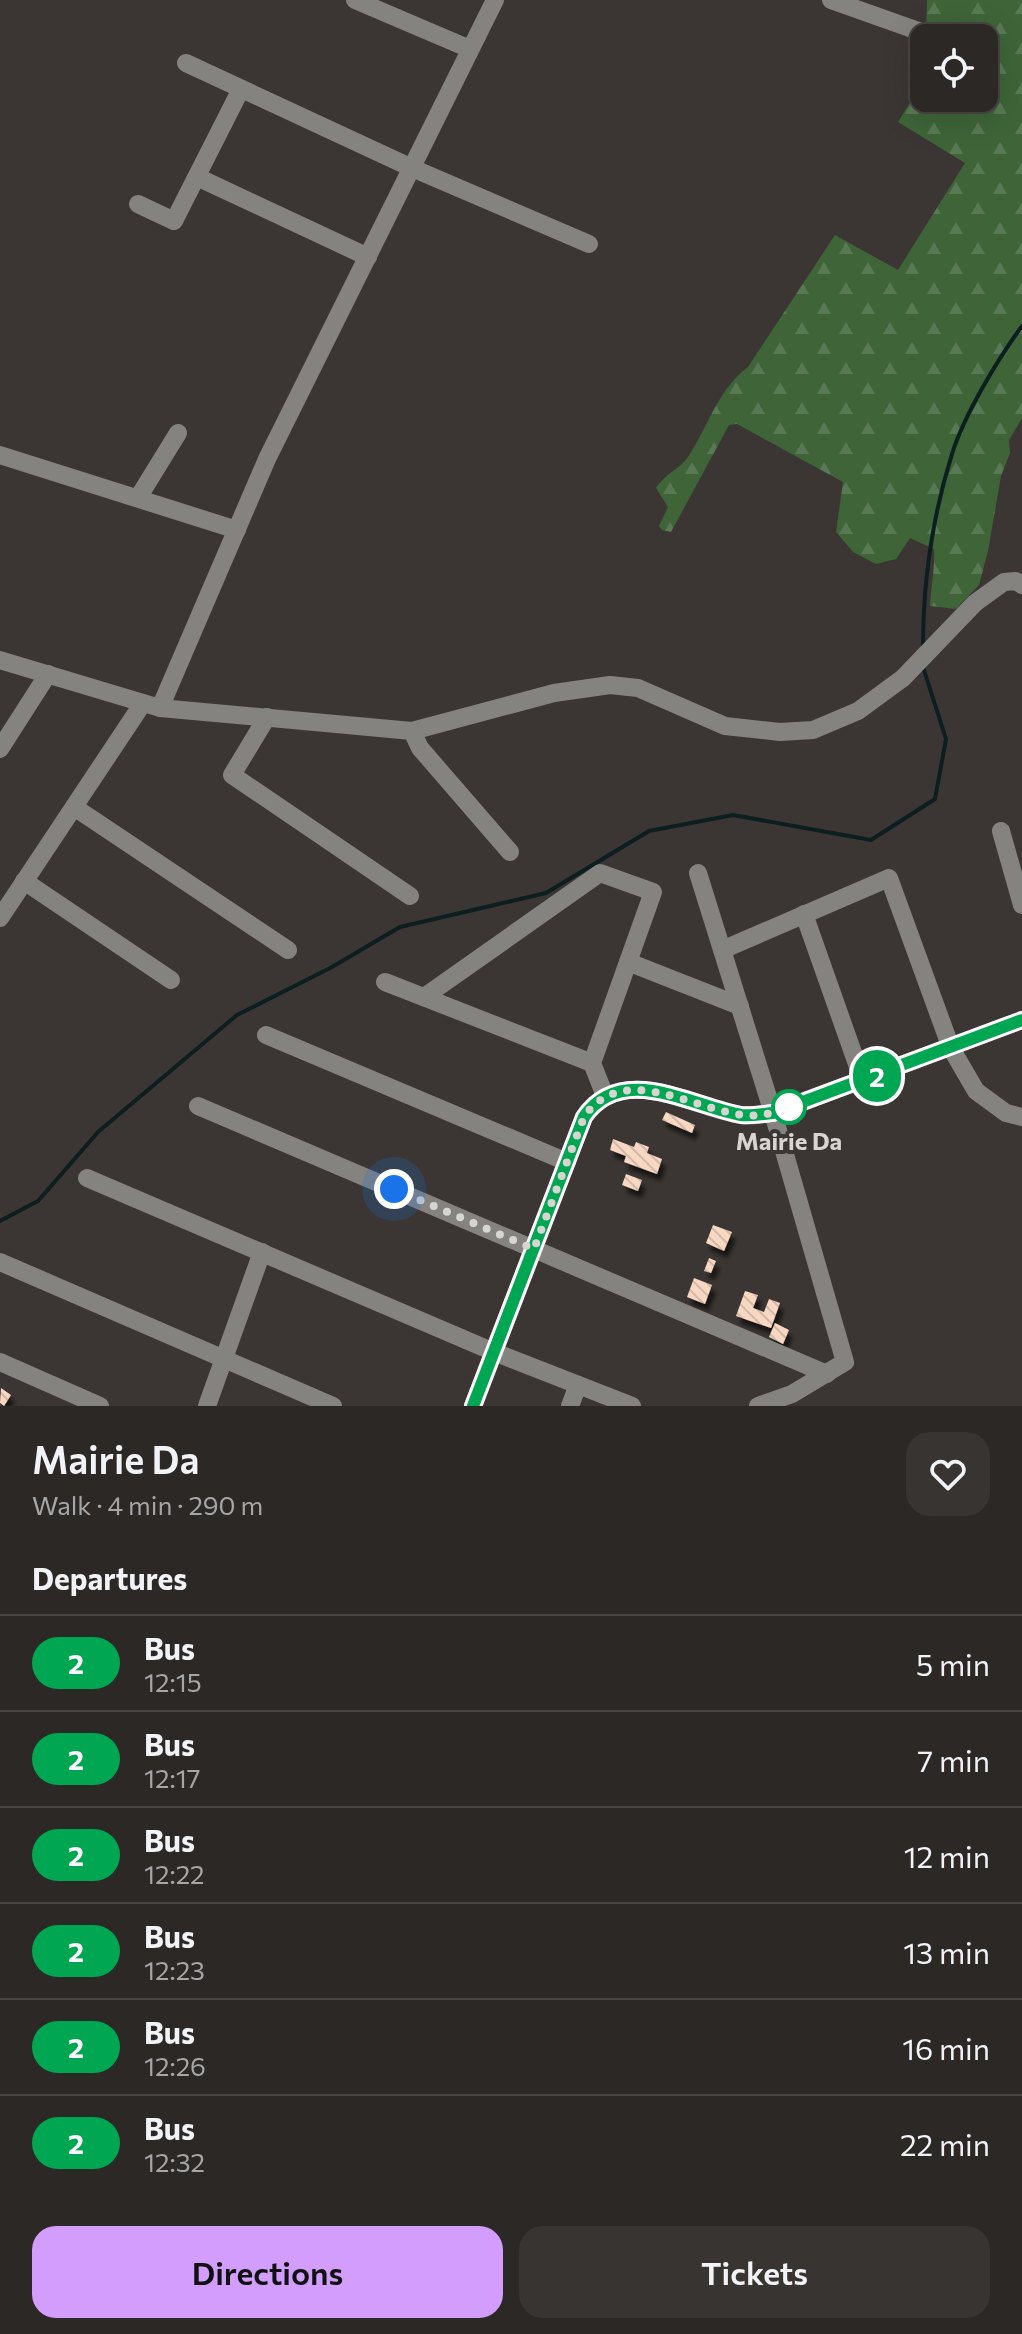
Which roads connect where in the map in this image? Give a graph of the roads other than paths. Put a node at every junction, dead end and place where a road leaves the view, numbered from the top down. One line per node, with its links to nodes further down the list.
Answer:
1 (355, 0): 5 (street)
2 (495, 0): 5 (street)
3 (831, 0): 4 (street)
4 (910, 28)
5 (470, 49): 8 (street)
6 (186, 63): 7 (street)
7 (241, 89): 8 (street); 9 (street)
8 (412, 168): 11 (street); 12 (street)
9 (197, 177): 10 (street); 12 (street)
10 (138, 204)
11 (589, 244)
12 (368, 257): 16 (street)
13 (178, 433): 15 (street)
14 (0, 455): 15 (street)
15 (138, 498): 16 (street)
16 (237, 530): 20 (street)
17 (1020, 578): 22 (street)
18 (0, 660): 19 (street)
19 (48, 674): 20 (street); 23 (street)
20 (152, 706): 21 (street); 24 (street)
21 (267, 717): 22 (street); 29 (street)
22 (412, 731): 26 (street)
23 (0, 748)
24 (74, 807): 28 (street); 33 (street)
25 (1001, 831): 30 (street)
26 (510, 852)
27 (698, 873): 34 (street)
28 (24, 881): 32 (street); 36 (street)
29 (410, 896)
30 (1022, 905)
31 (804, 914): 34 (street); 42 (street); 44 (street)
32 (0, 918)
33 (288, 950)
34 (722, 950): 39 (street)
35 (628, 962): 38 (street); 39 (street); 43 (street)
36 (171, 980)
37 (385, 982): 38 (street)
38 (424, 997): 43 (street)
39 (740, 1006): 47 (street)
40 (1022, 1020): 42 (street)
41 (266, 1035): 49 (street)
42 (951, 1048): 44 (street); 48 (street)
43 (592, 1063): 45 (street)
44 (863, 1081): 47 (street)
45 (605, 1096): 47 (street); 49 (street)
46 (198, 1106): 51 (street)
47 (773, 1113): 57 (street)
48 (1022, 1117)
49 (567, 1162): 51 (street)
50 (87, 1178): 52 (street)
51 (534, 1249): 54 (street); 57 (street)
52 (262, 1252): 54 (street); 55 (street)
53 (0, 1262): 55 (street)
54 (494, 1352): 58 (street); 62 (street)
55 (224, 1359): 60 (street); 61 (street)
56 (0, 1362): 59 (street)
57 (827, 1374): 65 (street)
58 (578, 1385): 63 (street); 64 (street)
59 (100, 1406)
60 (207, 1406)
61 (333, 1406)
62 (473, 1406)
63 (570, 1406)
64 (632, 1406)
65 (758, 1406)

